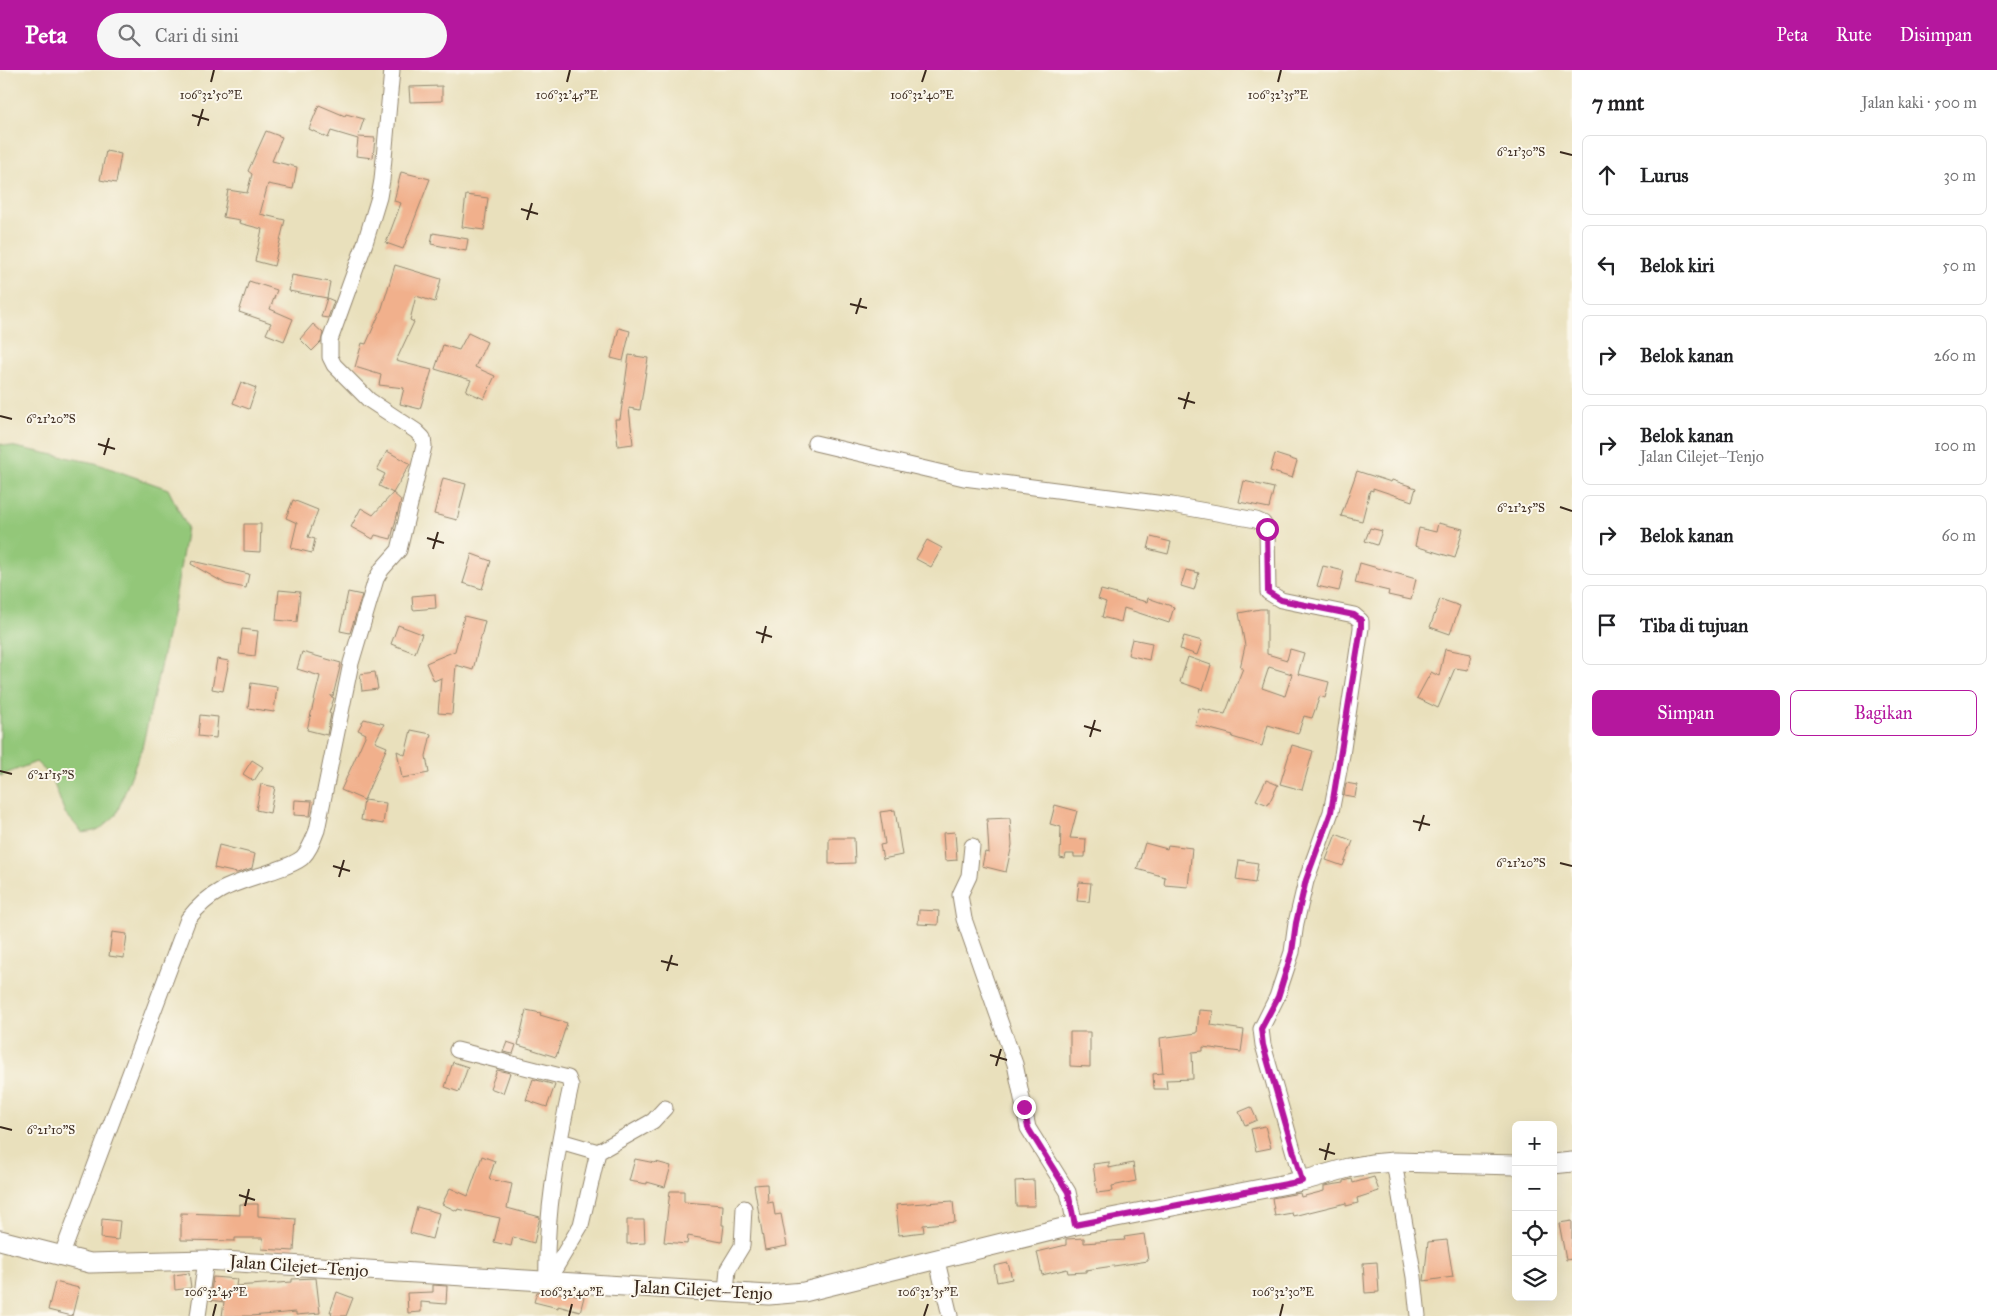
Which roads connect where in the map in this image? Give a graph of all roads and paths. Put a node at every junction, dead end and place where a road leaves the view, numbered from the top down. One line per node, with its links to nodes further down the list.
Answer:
1 (392, 70): 16 (street)
2 (815, 443): 12 (street)
3 (972, 846): 14 (street)
4 (457, 1050): 6 (street)
5 (665, 1108): 7 (street)
6 (560, 1141): 7 (street); 19 (street)
7 (598, 1152): 19 (street)
8 (1394, 1162): 11 (main road, Jalan Cilejet–Tenjo); 12 (main road, Jalan Cilejet–Tenjo); 23 (street)
9 (1572, 1162): 10 (main road)
10 (1557, 1164)
11 (1512, 1165)
12 (1302, 1181): 14 (main road, Jalan Cilejet–Tenjo)
13 (744, 1208): 20 (street)
14 (1075, 1225): 18 (main road, Jalan Cilejet–Tenjo)
15 (0, 1240): 16 (main road, Jalan Cilejet–Tenjo)
16 (61, 1257): 17 (main road, Jalan Cilejet–Tenjo)
17 (206, 1260): 19 (main road, Jalan Cilejet–Tenjo); 21 (street)
18 (937, 1261): 20 (main road, Jalan Cilejet–Tenjo); 22 (street)
19 (547, 1282): 20 (main road, Jalan Cilejet–Tenjo)
20 (726, 1293)
21 (198, 1316)
22 (950, 1316)
23 (1418, 1316)

